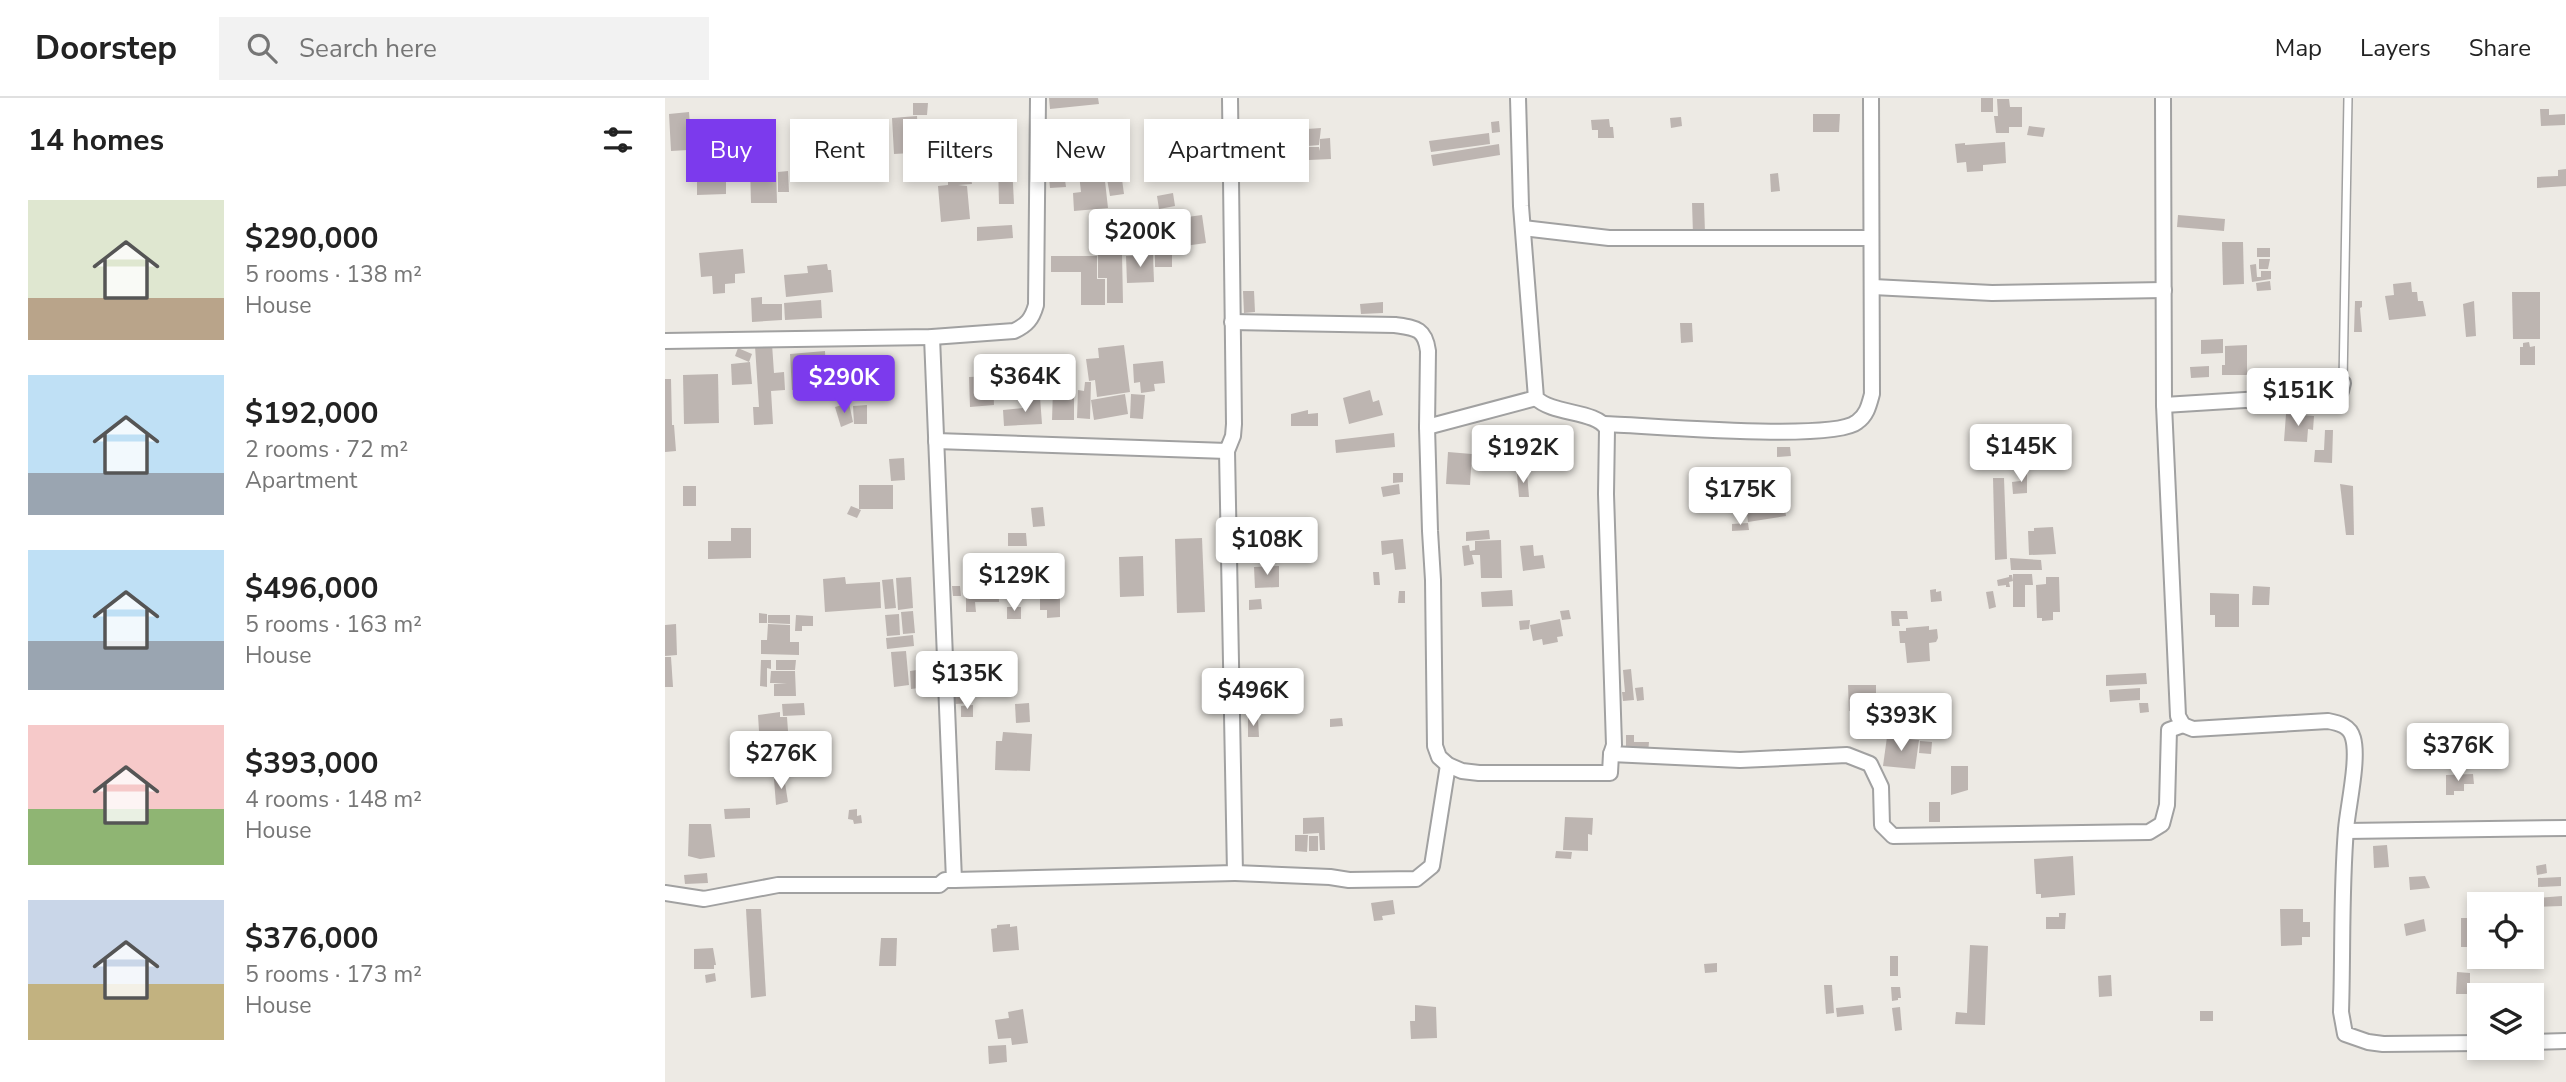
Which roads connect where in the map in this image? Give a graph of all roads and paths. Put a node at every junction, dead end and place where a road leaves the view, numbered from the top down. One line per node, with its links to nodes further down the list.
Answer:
1 (1038, 98): 12 (street)
2 (1230, 98): 11 (street)
3 (1518, 98): 7 (street)
4 (1871, 98): 8 (street)
5 (2163, 98): 10 (street)
6 (2348, 98): 14 (lane)
7 (1523, 228): 8 (street); 15 (street)
8 (1870, 238): 9 (street)
9 (1873, 287): 10 (street); 17 (street)
10 (2164, 290): 16 (street)
11 (1232, 322): 18 (street); 20 (street)
12 (932, 338): 13 (street); 19 (street)
13 (665, 341)
14 (2343, 383): 16 (street)
15 (1537, 398): 17 (street); 18 (street)
16 (2164, 405): 21 (street)
17 (1604, 424): 22 (street)
18 (1427, 427): 23 (street)
19 (936, 441): 20 (street); 27 (street)
20 (1227, 451): 26 (street)
21 (2183, 725): 22 (street); 25 (street)
22 (1611, 754): 23 (street)
23 (1448, 765): 26 (street)
24 (2566, 828): 25 (street)
25 (2346, 831): 30 (street)
26 (1235, 873): 27 (street)
27 (954, 880): 28 (street)
28 (665, 893)
29 (2566, 1041): 31 (street)
30 (2467, 1042)
31 (2544, 1042)

